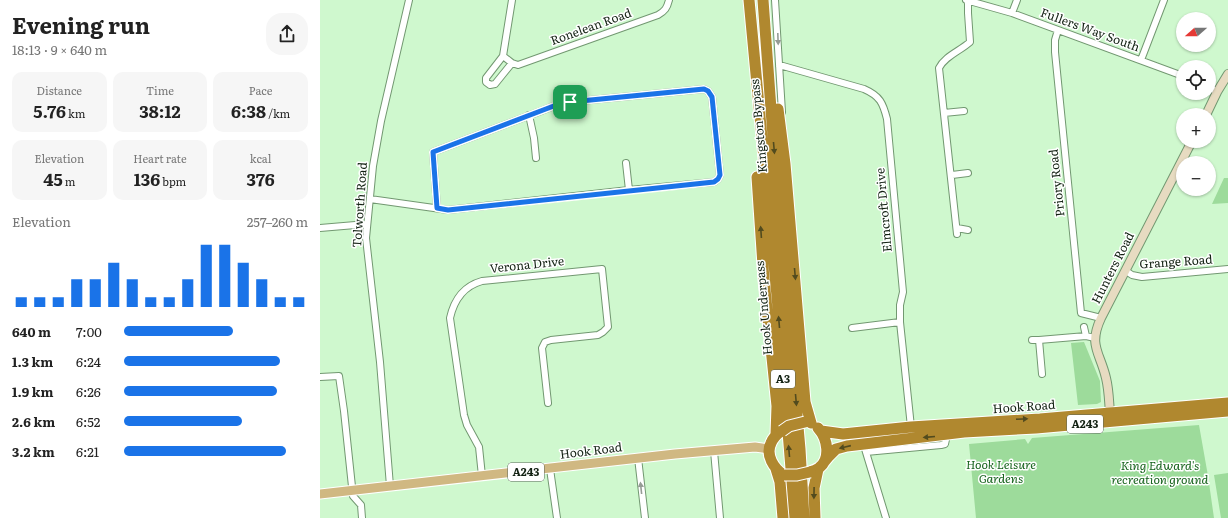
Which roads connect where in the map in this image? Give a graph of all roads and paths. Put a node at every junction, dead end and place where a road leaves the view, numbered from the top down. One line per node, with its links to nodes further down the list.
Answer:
1 (409, 0): 31 (street, Tolworth Road)
2 (512, 0): 13 (street)
3 (669, 0): 15 (street, Ronelean Road)
4 (749, 0): 12 (highway, Kingston Bypass / A3)
5 (775, 0): 16 (street, one-way to 16)
6 (967, 0): 10 (street, Fullers Way South); 22 (street)
7 (1017, 0): 10 (street)
8 (1164, 0): 14 (street)
9 (763, 6): 27 (highway); 37 (highway, Kingston Bypass / A3, one-way to 37)
10 (1012, 13): 11 (street, Fullers Way South)
11 (1058, 30): 14 (street, Fullers Way South); 40 (street, Priory Road)
12 (753, 53): 36 (highway, Kingston Bypass / A3); 54 (highway, one-way to 12)
13 (503, 56): 15 (street); 15 (street)
14 (1141, 60): 17 (street, Fullers Way South)
15 (512, 63)
16 (779, 66): 27 (street); 41 (street, Elmcroft Drive)
17 (1176, 73)
18 (1228, 74): 19 (street)
19 (1217, 92): 20 (street)
20 (1209, 108)
21 (964, 111): 22 (street)
22 (944, 113): 29 (street)
23 (529, 115): 25 (street); 30 (street); 32 (street)
24 (1188, 148): 39 (street, Hunters Road)
25 (536, 158)
26 (626, 163): 30 (street)
27 (785, 164): 52 (highway, one-way to 52)
28 (968, 173): 29 (street)
29 (952, 175): 35 (street)
30 (629, 190): 32 (street)
31 (370, 199): 32 (street); 33 (street, Tolworth Road)
32 (437, 208)
33 (367, 224): 34 (street); 65 (street, Tolworth Road)
34 (320, 228)
35 (968, 230)
36 (770, 240): 73 (highway, Hook Underpass / A3, one-way to 36)
37 (783, 249): 74 (highway, Hook Underpass / A3, one-way to 74)
38 (1228, 269): 39 (street, Grange Road)
39 (1126, 271): 40 (street, Hunters Road)
40 (1101, 318): 45 (street, Hunters Road)
41 (900, 322): 43 (street); 55 (street, Elmcroft Drive)
42 (1084, 327): 44 (street)
43 (852, 328)
44 (1086, 336): 45 (street); 46 (street)
45 (1095, 338): 51 (street, Hunters Road)
46 (1042, 374)
47 (320, 377): 66 (street)
48 (548, 403): 64 (street, Verona Drive)
49 (1228, 403): 51 (highway, Hook Road)
50 (1228, 411): 56 (highway, Hook Road / A243)
51 (1110, 413): 55 (highway, Hook Road, one-way to 51)
52 (808, 423): 53 (highway); 54 (highway, bridge)
53 (821, 431): 55 (highway, Hook Road); 61 (highway)
54 (779, 433): 58 (highway)
55 (911, 433): 56 (highway, Hook Road / A243, one-way to 55); 57 (highway, A243)
56 (947, 435): 57 (street)
57 (865, 448): 61 (highway, A243, one-way to 61); 76 (street)
58 (769, 449): 59 (main road, Hook Road / A243); 63 (highway)
59 (714, 451): 60 (main road, Hook Road / A243); 71 (street)
60 (638, 458): 62 (main road, Hook Road / A243); 70 (street, one-way to 60)
61 (817, 468): 63 (highway, bridge); 75 (highway, one-way to 75)
62 (550, 469): 64 (main road, Hook Road / A243); 69 (street)
63 (780, 472): 72 (highway)
64 (482, 476): 65 (main road, Hook Road / A243)
65 (390, 486): 66 (main road, Hook Road / A243)
66 (353, 491): 67 (main road, Hook Road / A243); 68 (street)
67 (320, 494)
68 (362, 518)
69 (557, 518)
70 (645, 518)
71 (720, 518)
72 (783, 518)
73 (795, 518)
74 (804, 518)
75 (815, 518)
76 (886, 518)

